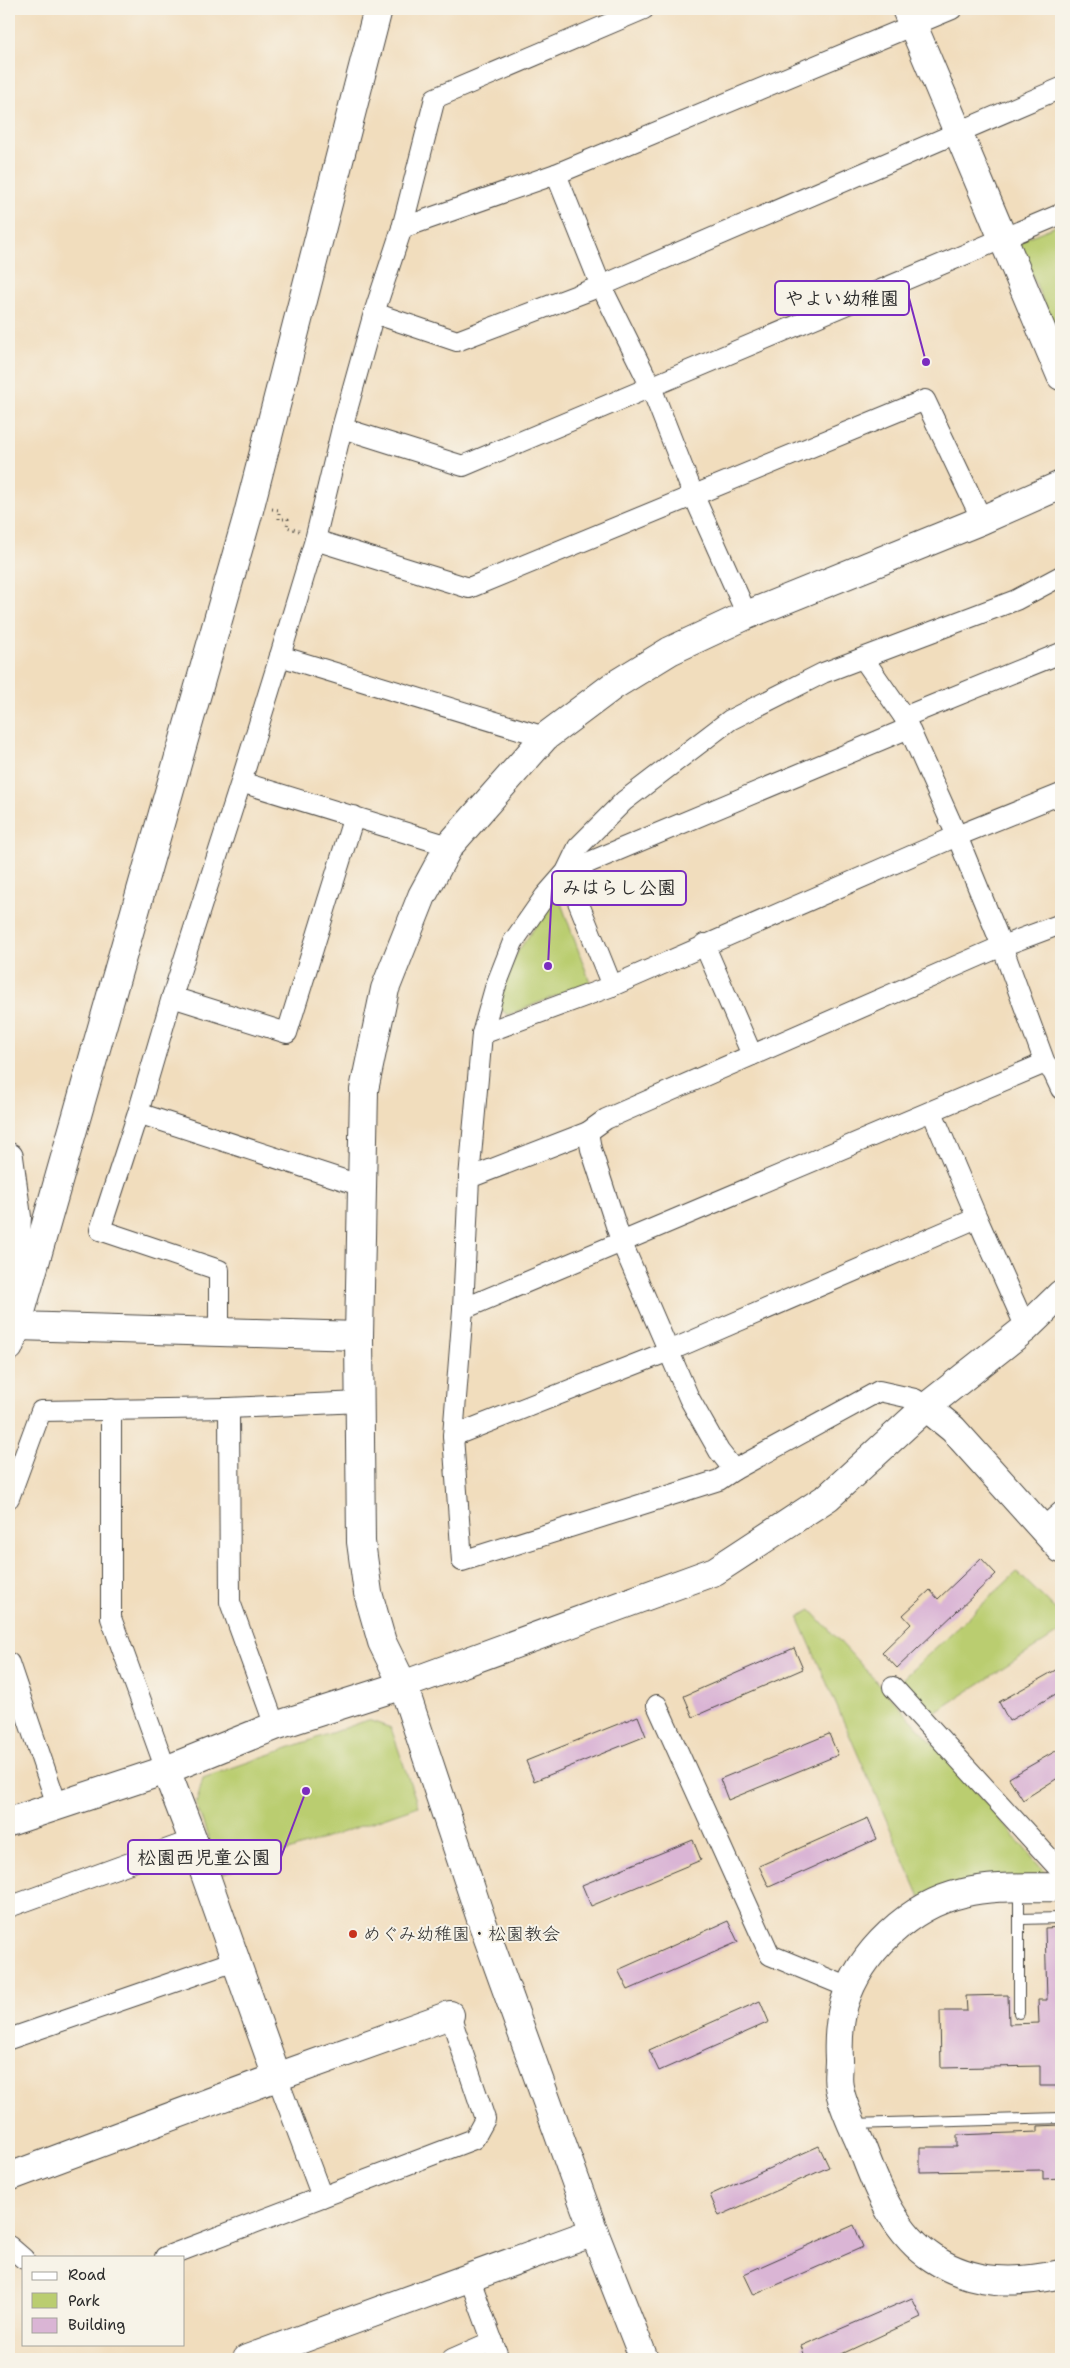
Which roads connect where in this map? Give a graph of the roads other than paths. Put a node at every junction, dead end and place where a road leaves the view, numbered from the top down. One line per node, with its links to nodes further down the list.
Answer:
1 (378, 9): 54 (street)
2 (644, 9): 9 (street)
3 (952, 9): 4 (street)
4 (909, 17): 6 (street); 7 (street)
5 (1061, 88): 6 (street)
6 (959, 131): 10 (street); 11 (street)
7 (556, 174): 9 (street); 11 (street)
8 (1061, 214): 10 (street)
9 (402, 228): 12 (street)
10 (1004, 237): 13 (street); 15 (street)
11 (601, 286): 12 (street); 15 (street)
12 (374, 313): 16 (street)
13 (1054, 340): 14 (street)
14 (1061, 376)
15 (651, 387): 16 (street); 18 (street)
16 (342, 428): 20 (street)
17 (1061, 485): 19 (street)
18 (693, 494): 19 (street); 20 (street); 22 (street)
19 (982, 520): 22 (street)
20 (315, 540): 24 (street)
21 (1061, 576): 25 (street)
22 (747, 615): 27 (street)
23 (1061, 653): 26 (street)
24 (280, 656): 27 (street); 28 (street)
25 (863, 658): 26 (street); 33 (street)
26 (906, 722): 31 (street); 33 (street)
27 (545, 737): 32 (street)
28 (241, 782): 30 (street); 38 (street)
29 (1061, 794): 31 (street)
30 (354, 816): 32 (street); 38 (street)
31 (957, 836): 35 (street); 36 (street)
32 (449, 846): 47 (street)
33 (566, 872): 37 (street); 39 (street)
34 (1061, 924): 36 (street)
35 (704, 944): 37 (street); 40 (street)
36 (1002, 946): 40 (street); 41 (street)
37 (612, 986): 39 (street)
38 (172, 997): 43 (street)
39 (482, 1034): 46 (street)
40 (752, 1055): 44 (street)
41 (1055, 1073): 42 (street)
42 (932, 1112): 48 (street); 49 (street)
43 (138, 1113): 47 (street); 53 (street)
44 (588, 1132): 46 (street); 49 (street)
45 (9, 1157): 54 (street)
46 (469, 1178): 51 (street)
47 (362, 1186): 55 (street)
48 (977, 1218): 52 (street); 56 (street)
49 (621, 1242): 51 (street); 56 (street)
50 (1061, 1294): 52 (street)
51 (463, 1309): 61 (street)
52 (1026, 1328): 58 (street)
53 (219, 1333): 54 (street); 55 (street)
54 (12, 1334)
55 (359, 1336): 57 (street)
56 (669, 1351): 61 (street); 62 (street)
57 (360, 1402): 59 (street); 67 (street)
58 (926, 1407): 62 (street); 64 (street); 67 (street)
59 (229, 1408): 60 (street); 71 (street)
60 (111, 1409): 63 (street); 72 (street)
61 (453, 1436): 62 (street)
62 (734, 1470)
63 (9, 1498)
64 (1052, 1520): 65 (street)
65 (1061, 1548)
66 (9, 1663): 69 (street)
67 (403, 1685): 71 (street); 92 (street)
68 (893, 1687): 76 (street)
69 (15, 1704): 73 (street)
70 (657, 1705): 83 (street)
71 (275, 1726): 72 (street)
72 (166, 1770): 73 (street); 75 (street)
73 (57, 1804): 74 (street)
74 (9, 1822)
75 (193, 1840): 79 (street); 82 (street)
76 (1061, 1871)
77 (1061, 1887): 78 (street)
78 (1019, 1888): 81 (lane); 83 (street)
79 (9, 1907)
80 (1061, 1918): 81 (lane)
81 (1019, 1919): 84 (lane)
82 (236, 1961): 86 (street); 87 (street)
83 (850, 1988): 89 (street)
84 (1019, 2013)
85 (450, 2015): 87 (street); 91 (street)
86 (9, 2039)
87 (277, 2077): 90 (street); 91 (street)
88 (1061, 2118): 89 (lane)
89 (852, 2124): 96 (street)
90 (9, 2177)
91 (322, 2198): 94 (street)
92 (594, 2232): 97 (street); 101 (street)
93 (9, 2246): 95 (street)
94 (168, 2256)
95 (22, 2257)
96 (1061, 2274)
97 (469, 2276): 98 (street); 99 (street)
98 (496, 2350): 100 (street)
99 (247, 2359)
100 (452, 2359)
101 (644, 2359)

